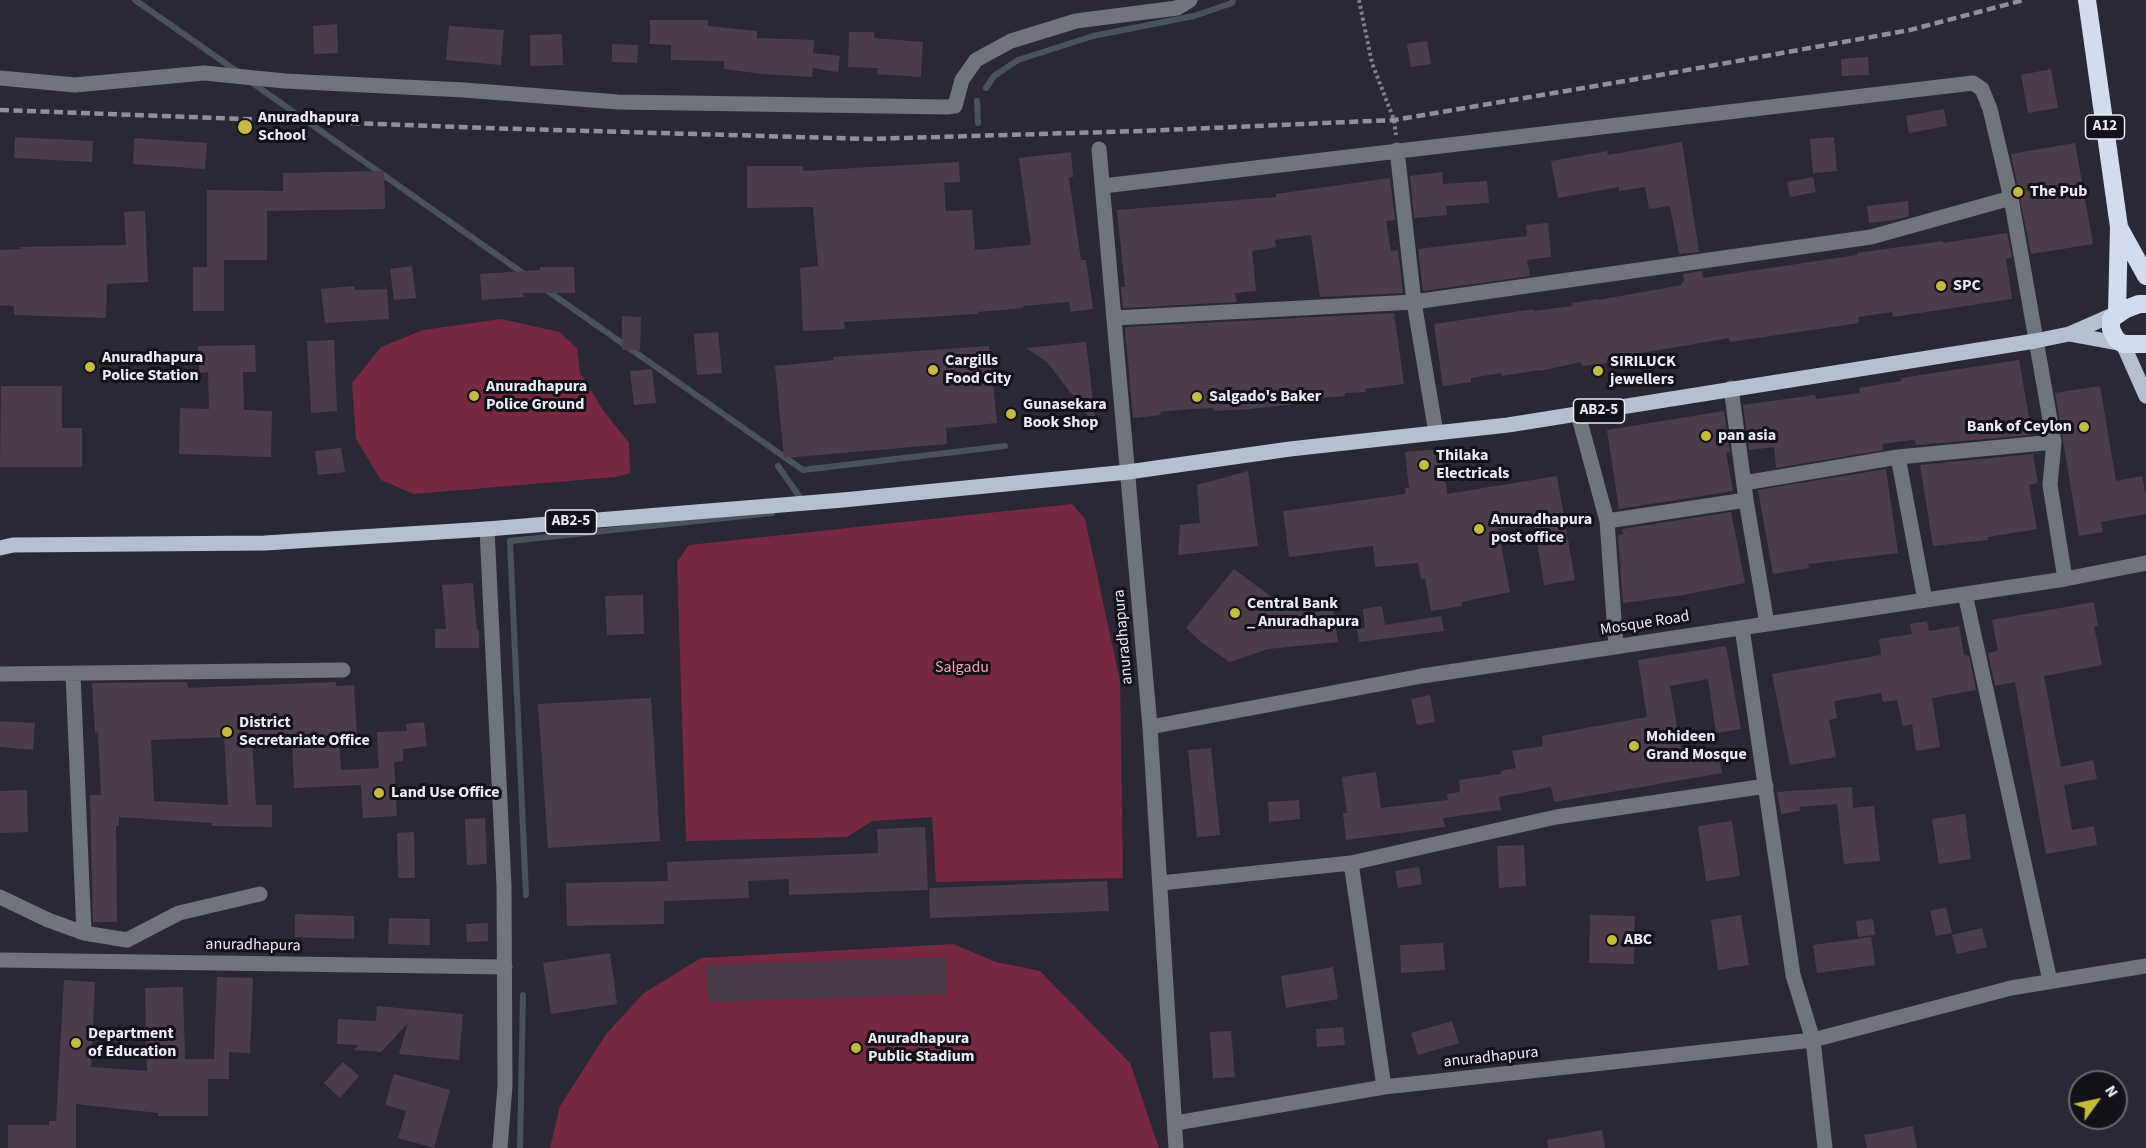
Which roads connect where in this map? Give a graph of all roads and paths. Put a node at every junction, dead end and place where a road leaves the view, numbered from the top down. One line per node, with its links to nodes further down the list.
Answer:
1 (1190, 0): 4 (street)
2 (1359, 0): 6 (path)
3 (2088, 0): 9 (highway, A12)
4 (0, 78)
5 (1099, 149): 7 (street, anuradhapura)
6 (1397, 150): 7 (street); 8 (street); 11 (street)
7 (1103, 186): 14 (street, anuradhapura)
8 (2011, 198): 11 (street); 16 (street)
9 (2119, 227): 10 (highway, A12); 13 (highway, A12)
10 (2146, 276)
11 (1414, 302): 14 (street); 22 (street)
12 (2146, 304): 13 (highway)
13 (2117, 313): 15 (main road, AB2-5); 17 (highway)
14 (1115, 318): 25 (street, anuradhapura)
15 (2069, 334): 16 (main road, AB2-5); 17 (main road, AB2-5)
16 (2035, 341): 19 (main road, AB2-5); 23 (street)
17 (2123, 344): 18 (highway); 20 (main road)
18 (2146, 344)
19 (1731, 388): 21 (main road, AB2-5); 26 (street)
20 (2146, 396)
21 (1578, 414): 22 (main road, AB2-5); 28 (street)
22 (1436, 433): 25 (main road, AB2-5)
23 (2054, 442): 24 (street); 32 (street)
24 (1898, 458): 26 (street); 34 (street)
25 (1128, 472): 29 (main road, AB2-5); 41 (street, anuradhapura)
26 (1744, 483): 27 (street)
27 (1746, 500): 28 (street); 35 (street)
28 (1607, 521): 37 (street)
29 (487, 529): 30 (main road, AB2-5); 50 (street)
30 (4, 544)
31 (2146, 563): 32 (street, Mosque Road)
32 (2065, 579): 33 (street, Mosque Road)
33 (1965, 594): 34 (street, Mosque Road); 51 (street)
34 (1925, 600): 35 (street, Mosque Road)
35 (1767, 624): 36 (street, Mosque Road)
36 (1742, 628): 37 (street, Mosque Road); 42 (street)
37 (1617, 647): 41 (street, Mosque Road)
38 (342, 670): 40 (street)
39 (0, 674): 40 (street)
40 (73, 674): 47 (street)
41 (1150, 727): 44 (street, anuradhapura)
42 (1766, 786): 43 (street); 52 (street)
43 (1351, 862): 44 (street); 53 (street)
44 (1161, 883): 54 (street, anuradhapura)
45 (260, 894): 47 (street)
46 (0, 897): 47 (street)
47 (84, 933)
48 (0, 960): 50 (street, anuradhapura)
49 (2146, 966): 51 (street, anuradhapura)
50 (505, 967): 55 (street)
51 (2050, 981): 52 (street, anuradhapura)
52 (1813, 1040): 53 (street, anuradhapura); 57 (street)
53 (1384, 1087): 54 (street, anuradhapura)
54 (1176, 1123): 56 (street, anuradhapura)
55 (500, 1148)
56 (1176, 1148)
57 (1825, 1148)

